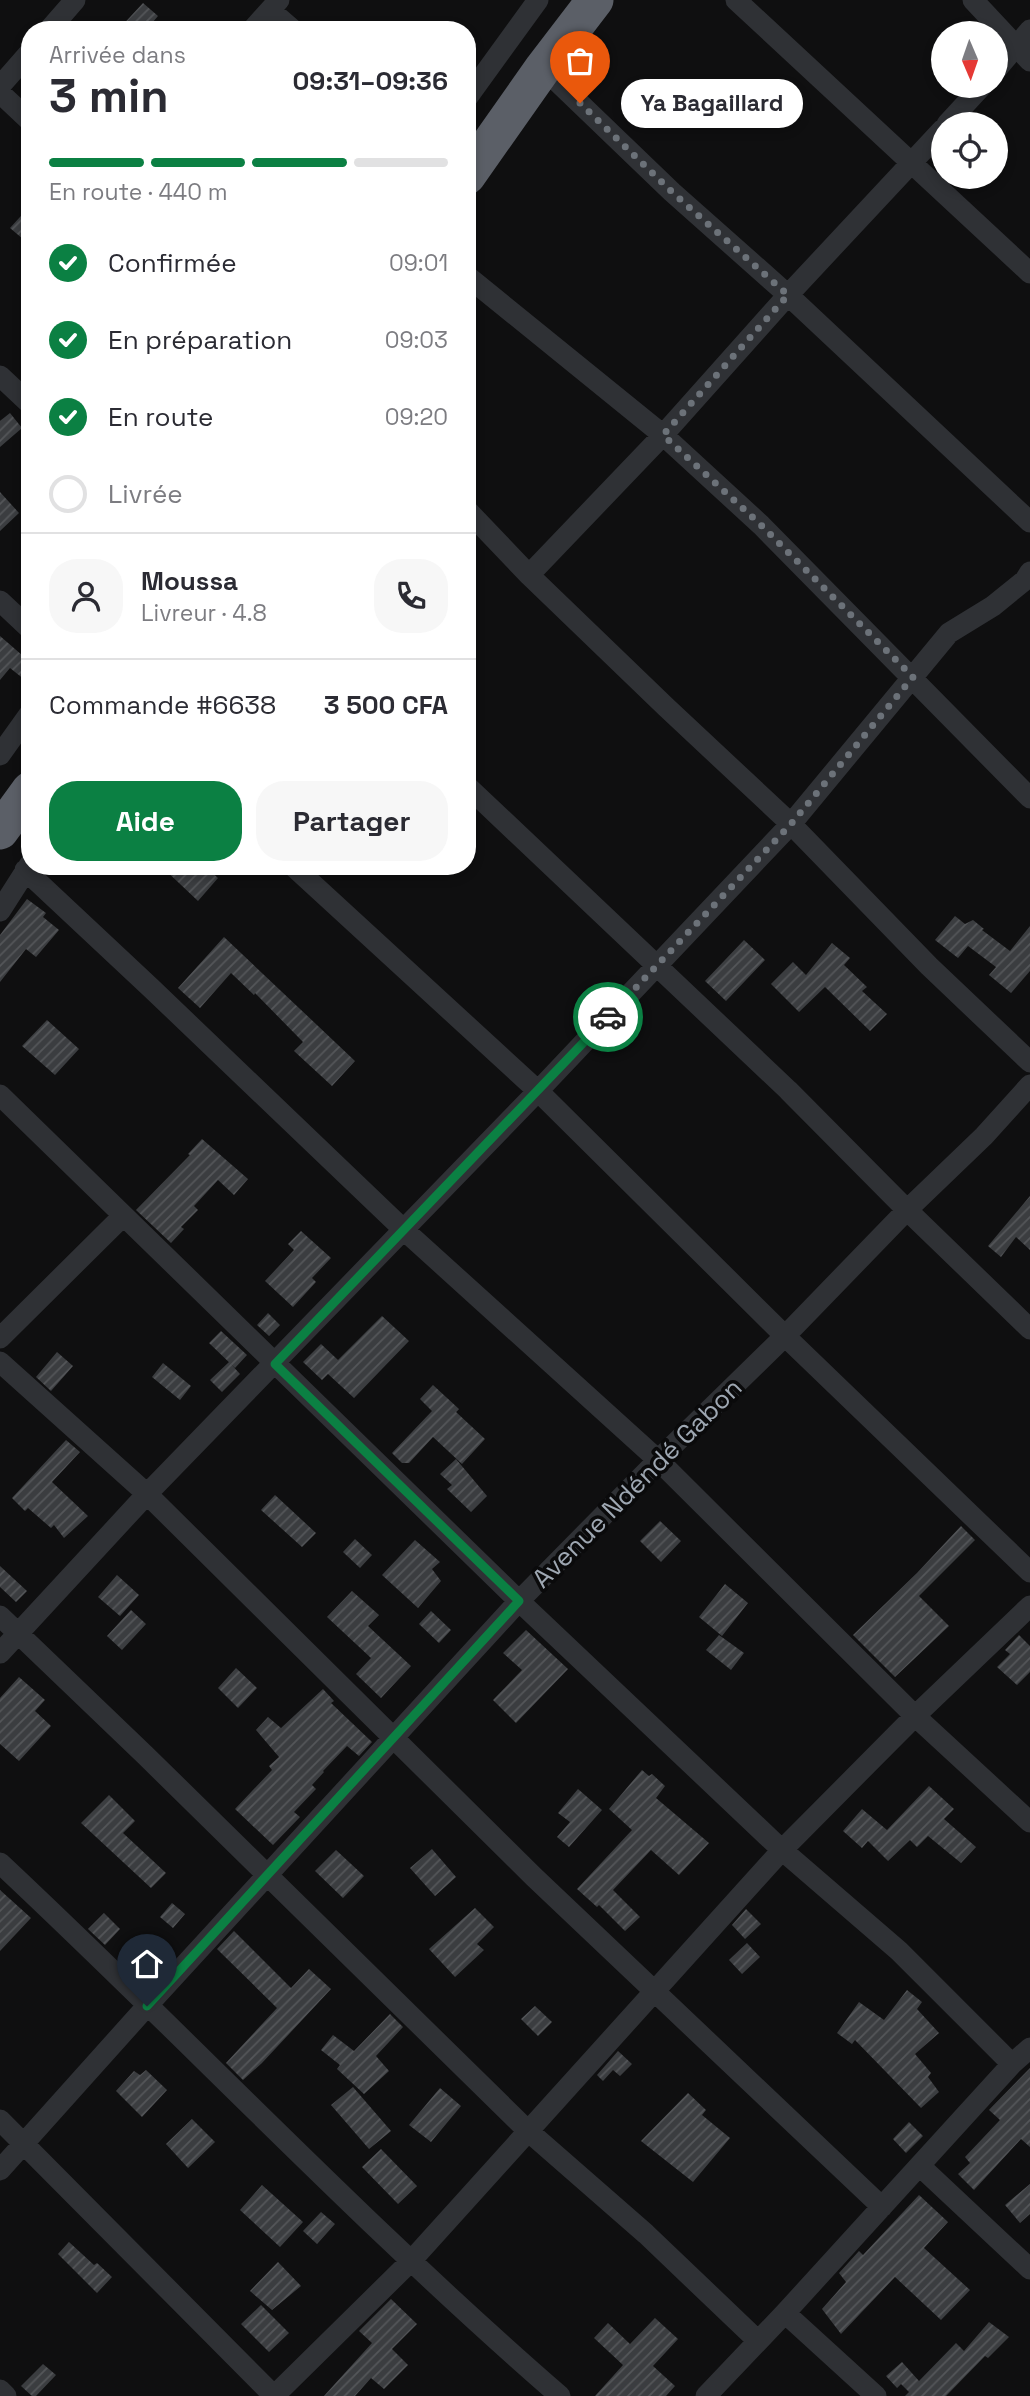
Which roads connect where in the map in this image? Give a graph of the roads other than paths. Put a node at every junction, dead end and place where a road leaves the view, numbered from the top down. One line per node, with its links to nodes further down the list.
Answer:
1 (75, 0): 7 (street)
2 (538, 0): 15 (street)
3 (594, 0): 13 (highway)
4 (736, 0): 22 (street)
5 (973, 0): 11 (street)
6 (274, 5): 8 (street); 9 (street)
7 (57, 21)
8 (260, 21)
9 (286, 21)
10 (1030, 30): 11 (street)
11 (1023, 55)
12 (21, 62): 14 (street)
13 (542, 68): 21 (highway); 25 (street)
14 (0, 86)
15 (476, 86)
16 (0, 93): 19 (street)
17 (971, 98): 18 (street)
18 (958, 112)
19 (21, 113)
20 (931, 142): 22 (street)
21 (476, 163)
22 (911, 165): 23 (street); 25 (street)
23 (1030, 273)
24 (476, 283): 28 (street)
25 (788, 295): 28 (street); 30 (street)
26 (0, 376): 27 (street)
27 (21, 396)
28 (663, 435): 32 (street); 35 (street)
29 (476, 519): 32 (street)
30 (1030, 522)
31 (1030, 572): 35 (street)
32 (529, 575): 41 (street)
33 (0, 601): 34 (street)
34 (21, 621)
35 (913, 677): 39 (street); 41 (street)
36 (21, 726): 37 (street)
37 (0, 755)
38 (476, 795): 47 (street)
39 (1030, 798)
40 (21, 802): 42 (highway)
41 (791, 824): 47 (street); 48 (street)
42 (0, 831)
43 (22, 875): 46 (street)
44 (35, 875): 54 (street)
45 (303, 875): 50 (street)
46 (0, 911)
47 (656, 966): 50 (street); 52 (street)
48 (1030, 1062)
49 (1030, 1085): 52 (street, Avenue Ndéndé Gabon)
50 (538, 1091): 54 (street); 56 (street)
51 (0, 1095): 53 (street)
52 (907, 1210): 55 (street); 56 (street, Avenue Ndéndé Gabon)
53 (123, 1216): 57 (street); 59 (street)
54 (404, 1230): 59 (street); 60 (street)
55 (1030, 1329)
56 (785, 1336): 60 (street, Avenue Ndéndé Gabon); 62 (street)
57 (0, 1338)
58 (0, 1362): 61 (street)
59 (275, 1364): 61 (street); 63 (street)
60 (658, 1460): 63 (street, Avenue Ndéndé Gabon); 68 (street)
61 (147, 1494): 66 (street); 69 (street)
62 (1030, 1572)
63 (519, 1601): 69 (street, Avenue Ndéndé Gabon); 71 (street)
64 (1030, 1606): 68 (street)
65 (0, 1616): 66 (street)
66 (18, 1634): 67 (street); 73 (street)
67 (0, 1653)
68 (915, 1716): 70 (street); 71 (street)
69 (394, 1737): 73 (street, Avenue Ndéndé Gabon); 74 (street)
70 (1030, 1822)
71 (782, 1850): 74 (street); 77 (street)
72 (0, 1863): 75 (street)
73 (268, 1876): 75 (street, Avenue Ndéndé Gabon); 79 (street)
74 (654, 1992): 79 (street); 83 (street)
75 (147, 2006): 80 (street, Avenue Ndéndé Gabon); 84 (street)
76 (1030, 2048): 77 (street)
77 (1012, 2063): 81 (street)
78 (0, 2120): 80 (street)
79 (527, 2130): 84 (street); 87 (street)
80 (23, 2144): 82 (street, Avenue Ndéndé Gabon); 90 (street)
81 (920, 2166): 83 (street); 85 (street)
82 (0, 2170)
83 (882, 2207): 86 (street)
84 (411, 2261): 90 (street); 91 (street)
85 (1030, 2269)
86 (785, 2313): 87 (street); 93 (street)
87 (758, 2341): 92 (street)
88 (0, 2390): 89 (street)
89 (6, 2396)
90 (274, 2396)
91 (560, 2396)
92 (706, 2396)
93 (876, 2396)

